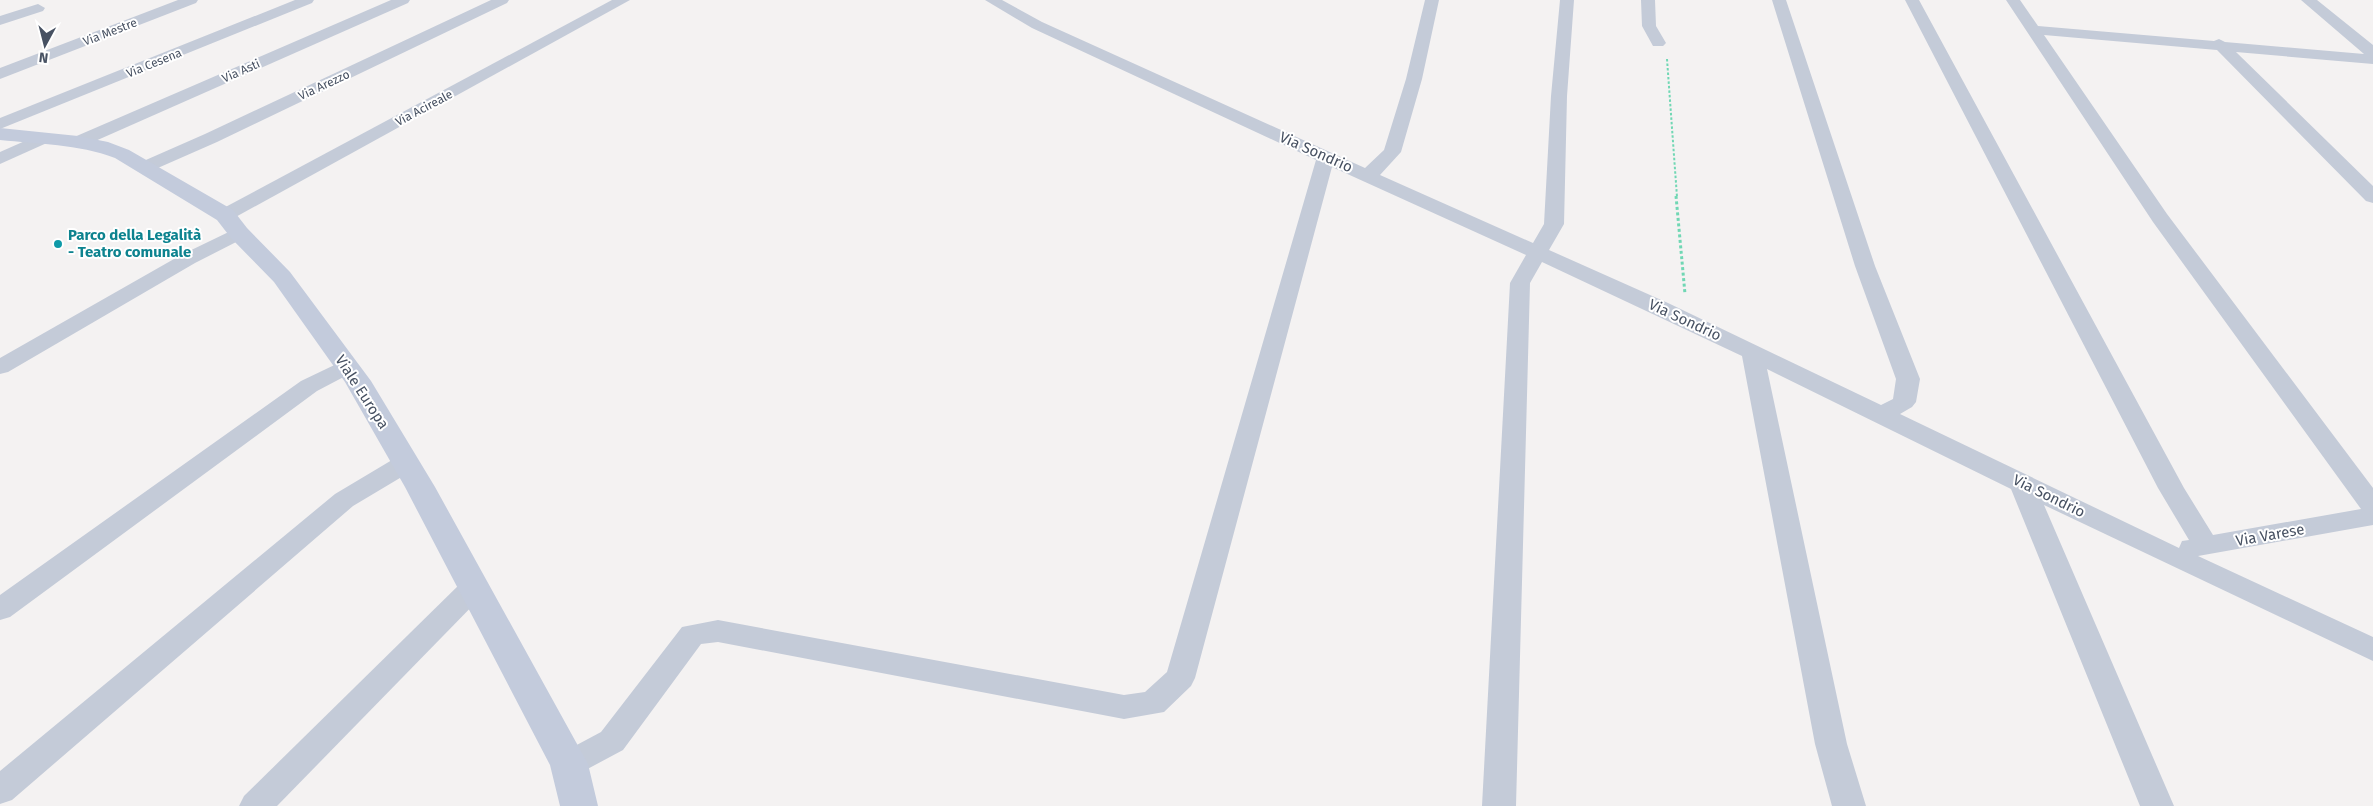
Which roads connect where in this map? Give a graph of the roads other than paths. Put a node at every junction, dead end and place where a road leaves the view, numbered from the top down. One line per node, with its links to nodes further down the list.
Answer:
1 (191, 0): 21 (street, Via Mestre)
2 (307, 0): 22 (street, Via Cesena)
3 (403, 0): 25 (street, Via Asti)
4 (502, 0): 28 (street, Via Arezzo)
5 (623, 0): 31 (street, Via Acireale)
6 (992, 0): 26 (street, Via Sondrio)
7 (1432, 0): 29 (street)
8 (1566, 0): 32 (street)
9 (1648, 0): 17 (street)
10 (1779, 0): 36 (street)
11 (1912, 0): 41 (street)
12 (2013, 0): 16 (street)
13 (2308, 0): 19 (street)
14 (38, 8): 15 (street)
15 (0, 21)
16 (2034, 30): 18 (street); 39 (street)
17 (1658, 43)
18 (2219, 44): 20 (street); 30 (street)
19 (2373, 53)
20 (2373, 59)
21 (0, 74)
22 (0, 124)
23 (0, 134): 24 (street, Viale Europa)
24 (42, 138): 25 (street, Viale Europa); 27 (street)
25 (78, 142): 28 (street, Viale Europa)
26 (1326, 157): 29 (street, Via Sondrio); 46 (street)
27 (0, 159)
28 (145, 167): 31 (street, Viale Europa)
29 (1368, 176): 32 (street, Via Sondrio)
30 (2373, 197)
31 (232, 224): 34 (street, Viale Europa); 35 (street, Via Acireale)
32 (1537, 253): 33 (street, Via Sondrio); 50 (street)
33 (1752, 352): 36 (street, Via Sondrio); 51 (street)
34 (347, 366): 37 (street, Viale Europa); 44 (street)
35 (0, 367)
36 (1882, 415): 38 (street, Via Sondrio)
37 (406, 463): 43 (street, Viale Europa); 47 (street)
38 (2022, 483): 42 (street, Via Sondrio); 52 (street)
39 (2373, 507)
40 (2373, 516): 41 (street, Via Varese)
41 (2206, 546): 42 (street, Via Varese)
42 (2166, 553): 45 (street, Via Sondrio)
43 (474, 587): 46 (street, Viale Europa); 48 (street)
44 (0, 610)
45 (2373, 650)
46 (569, 764): 49 (street, Viale Europa)
47 (0, 790)
48 (256, 806)
49 (579, 806)
50 (1499, 806)
51 (1849, 806)
52 (2157, 806)

